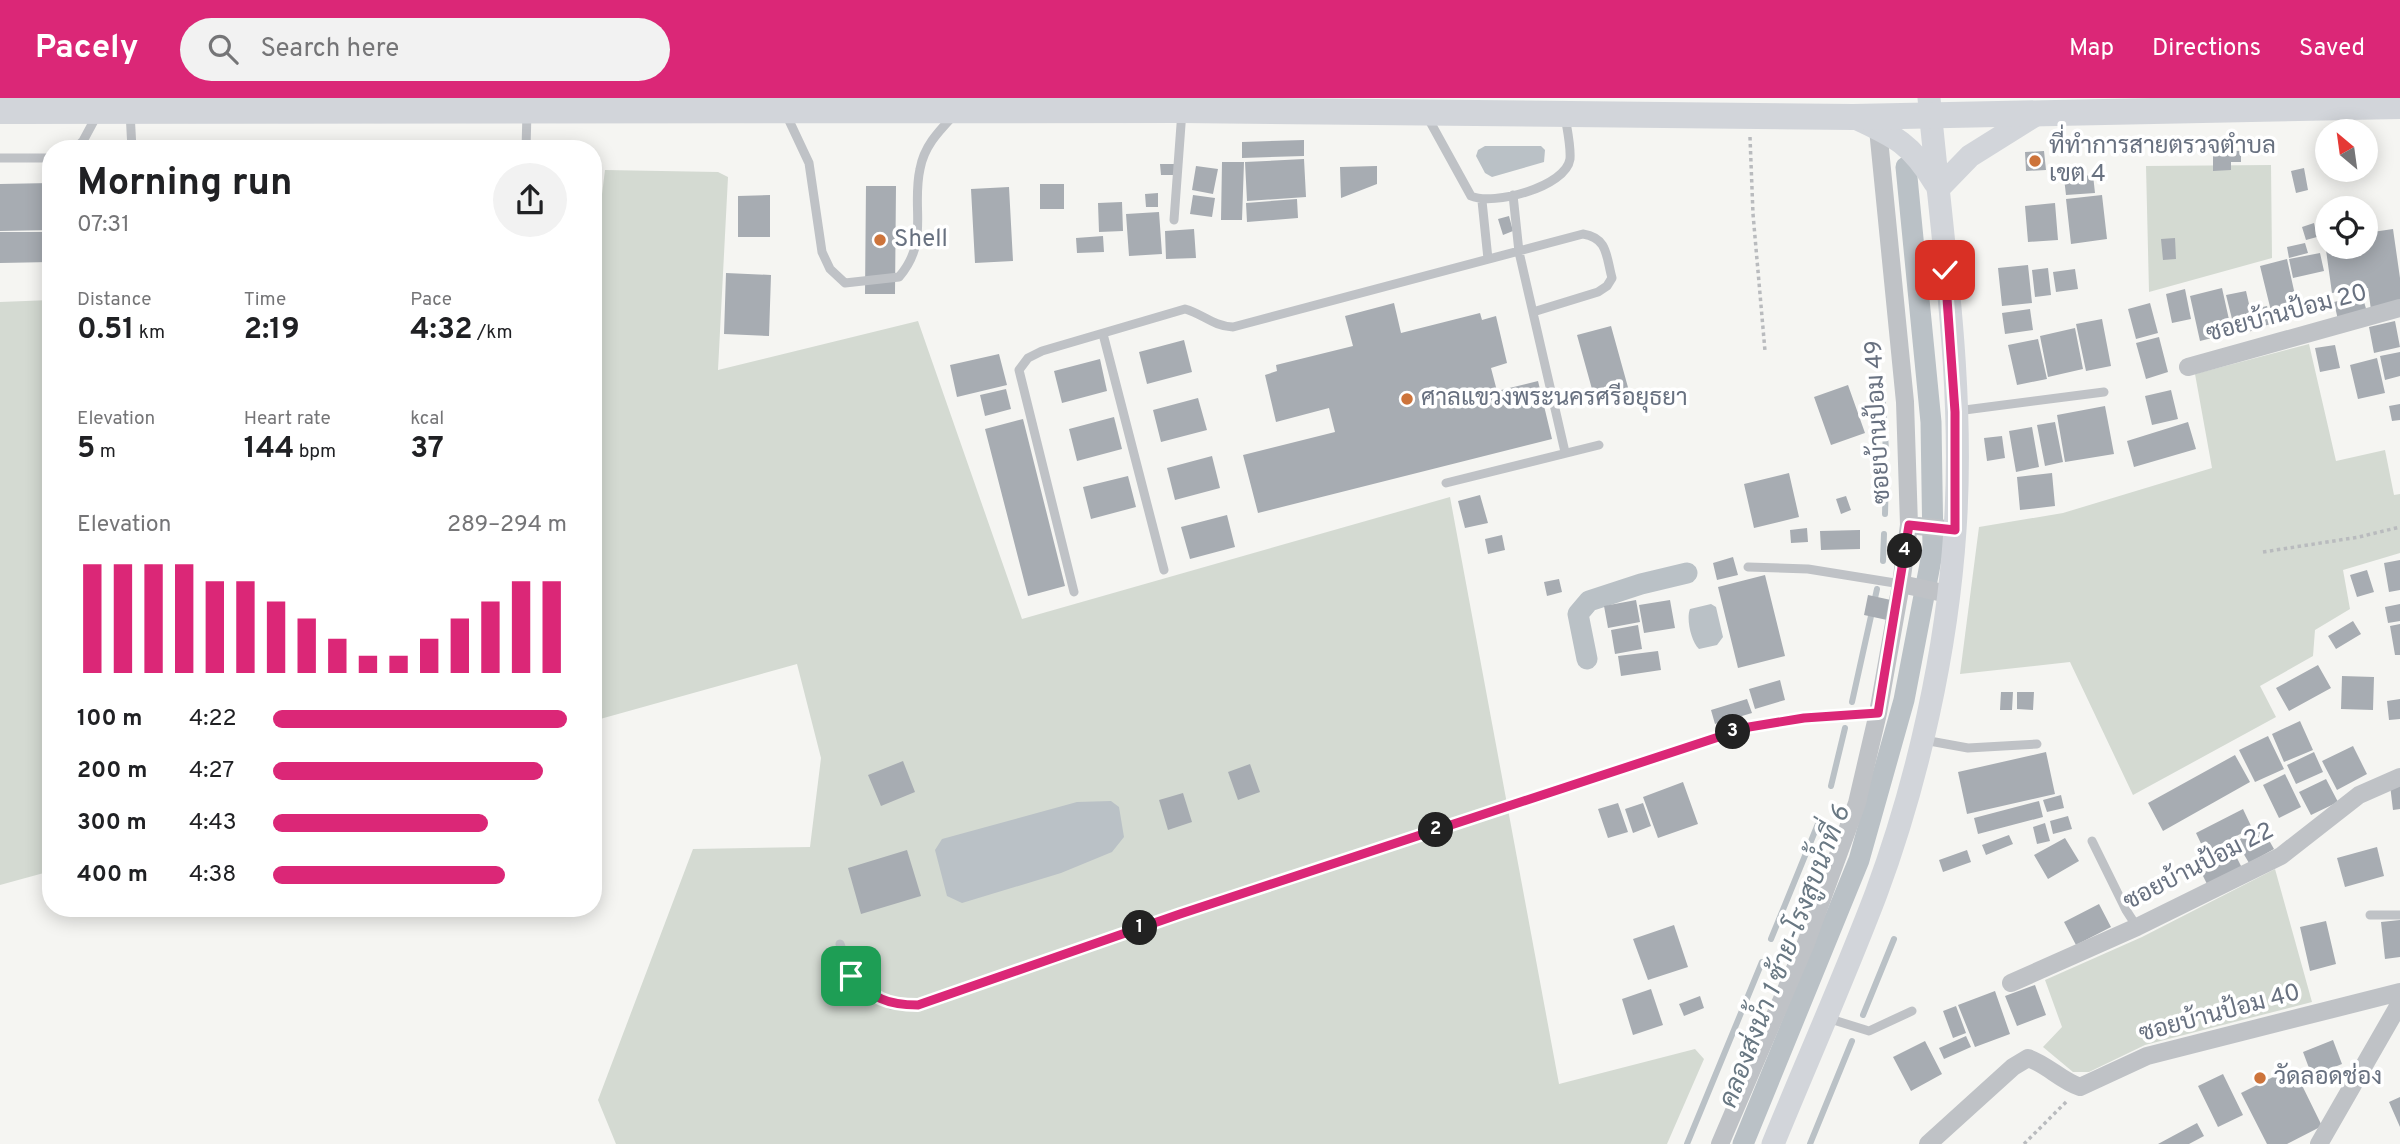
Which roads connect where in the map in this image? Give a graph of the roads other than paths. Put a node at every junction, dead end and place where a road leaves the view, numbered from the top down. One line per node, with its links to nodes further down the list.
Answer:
1 (528, 104): 4 (main road); 8 (main road); 17 (lane)
2 (2400, 106): 12 (main road)
3 (1930, 107): 12 (main road); 13 (main road); 20 (main road)
4 (784, 109): 9 (main road); 9 (lane)
5 (99, 110): 7 (main road); 8 (main road); 15 (lane)
6 (1182, 110): 9 (main road); 10 (main road); 23 (lane)
7 (0, 111)
8 (130, 111): 16 (lane)
9 (957, 111)
10 (1426, 114): 11 (main road); 22 (lane)
11 (1565, 114): 13 (main road); 21 (lane)
12 (2034, 116): 20 (main road)
13 (1853, 117): 14 (main road)
14 (1878, 129): 20 (main road); 35 (street, ซอยบ้านป้อม 49)
15 (84, 140)
16 (132, 140)
17 (526, 140)
18 (0, 158): 19 (lane)
19 (42, 158)
20 (1938, 189): 31 (main road)
21 (1513, 195): 22 (lane); 24 (lane)
22 (1482, 201): 25 (lane)
23 (1174, 220)
24 (1519, 252): 25 (lane); 27 (lane); 27 (lane)
25 (1488, 259): 28 (lane)
26 (2400, 308): 29 (street, ซอยบ้านป้อม 20)
27 (1533, 312): 33 (lane)
28 (1103, 334): 38 (lane); 40 (lane)
29 (2188, 367)
30 (2104, 392): 31 (lane)
31 (1955, 412): 36 (main road)
32 (1599, 444): 33 (lane)
33 (1565, 452): 34 (lane)
34 (1446, 483)
35 (1914, 526): 36 (street); 39 (street, ซอยบ้านป้อม 49)
36 (1947, 529): 41 (main road)
37 (1748, 567): 39 (lane)
38 (1164, 570)
39 (1904, 585): 41 (street); 42 (street, ซอยบ้านป้อม 49)
40 (1074, 592)
41 (1938, 592): 43 (main road)
42 (1878, 713): 50 (lane); 57 (street, ซอยบ้านป้อม 49)
43 (1922, 739): 44 (lane); 55 (main road)
44 (2037, 744)
45 (2400, 777): 49 (street, ซอยบ้านป้อม 22)
46 (2092, 841): 49 (lane)
47 (2370, 915): 48 (lane)
48 (2400, 915)
49 (2137, 927): 51 (street, ซอยบ้านป้อม 22)
50 (840, 943)
51 (2011, 983)
52 (2400, 992): 59 (street, ซอยบ้านป้อม 40)
53 (2400, 1003): 56 (street)
54 (1912, 1011): 55 (lane)
55 (1825, 1017): 58 (main road)
56 (2322, 1143)
57 (1720, 1144)
58 (1773, 1144)
59 (1928, 1144)

